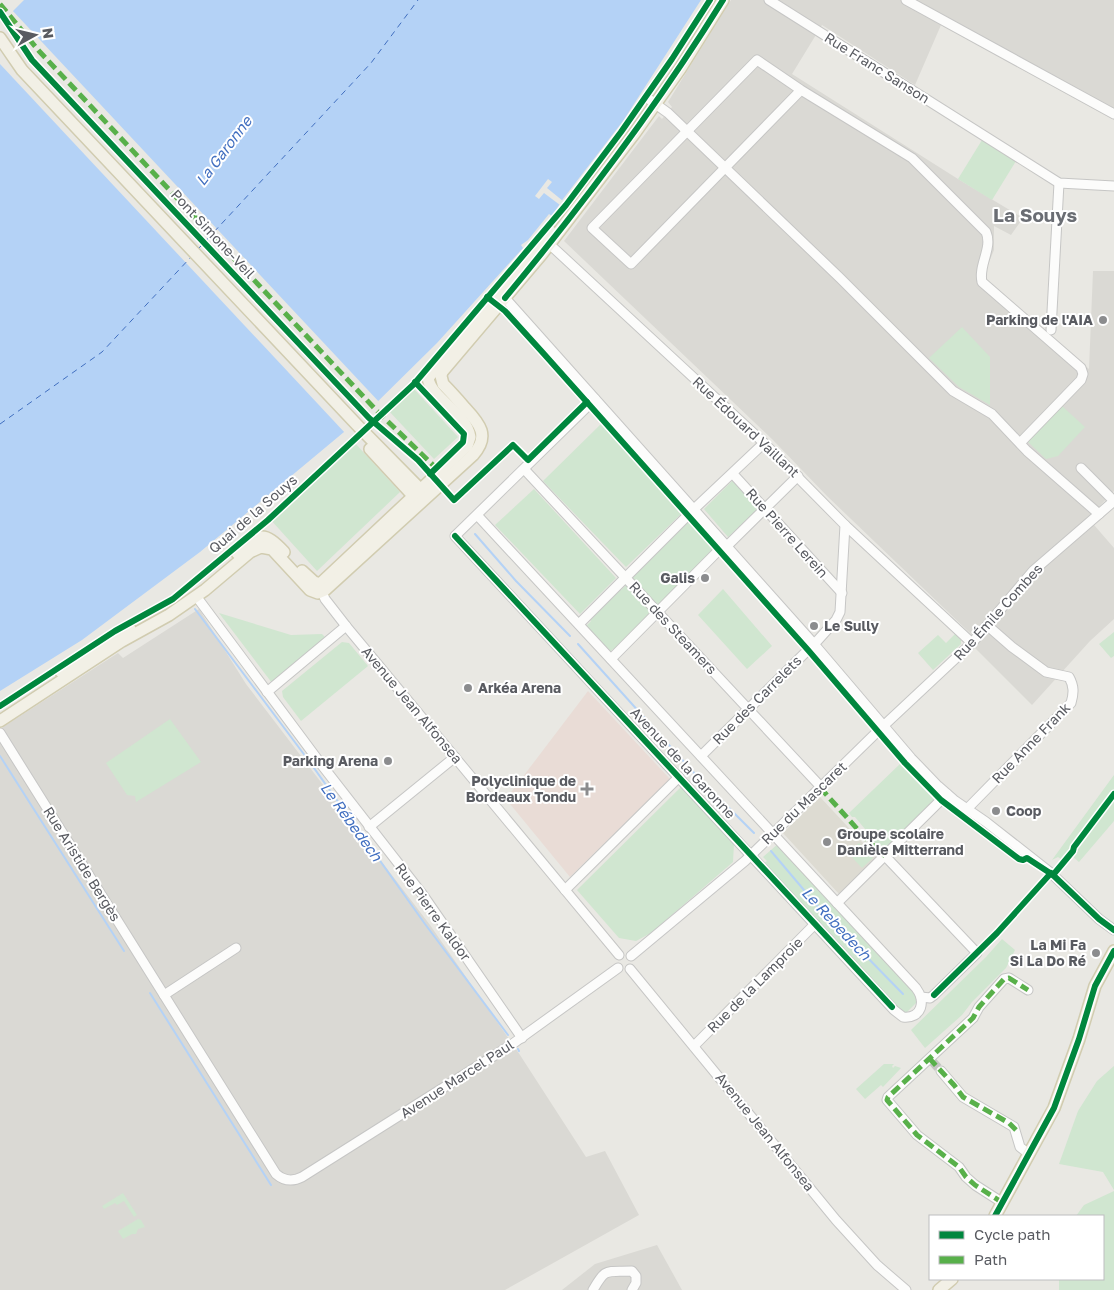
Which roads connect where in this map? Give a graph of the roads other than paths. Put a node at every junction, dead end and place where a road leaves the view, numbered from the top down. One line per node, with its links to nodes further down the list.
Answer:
1 (715, 0): 8 (main road)
2 (723, 0): 8 (main road)
3 (769, 0): 12 (street, Rue Franc Sanson)
4 (906, 0): 9 (street)
5 (0, 38): 23 (main road, Pont Simone-Veil)
6 (0, 53): 23 (main road, Pont Simone-Veil)
7 (801, 90): 10 (street); 11 (street); 19 (street)
8 (653, 102): 10 (street); 14 (main road)
9 (1114, 114)
10 (686, 131): 11 (street); 11 (street)
11 (725, 168): 19 (street)
12 (1059, 183): 13 (street); 16 (street)
13 (1114, 186)
14 (547, 241): 15 (main road); 15 (main road); 18 (street, Rue Édouard Vaillant)
15 (500, 299): 17 (street); 25 (main road)
16 (1051, 330)
17 (596, 400): 21 (street); 28 (street)
18 (764, 443): 22 (street); 24 (street, Rue Édouard Vaillant)
19 (1020, 443): 29 (street)
20 (1081, 468): 26 (street)
21 (524, 469): 30 (street); 33 (street, Rue des Steamers)
22 (733, 474): 27 (street, Rue Pierre Lerein); 28 (street)
23 (401, 476): 25 (main road, Pont Simone-Veil)
24 (798, 476): 27 (street); 31 (street, Rue Édouard Vaillant)
25 (420, 496): 34 (main road)
26 (1114, 501): 29 (street, Rue Émile Combes)
27 (765, 509): 32 (street); 35 (street, Rue Pierre Lerein)
28 (693, 510): 32 (street); 33 (street)
29 (1098, 514): 40 (street, Rue Émile Combes)
30 (478, 515): 38 (street, Avenue de la Garonne); 52 (street, Avenue de la Garonne)
31 (846, 525): 35 (street); 42 (street, Rue Édouard Vaillant)
32 (725, 546): 37 (street); 41 (street)
33 (626, 578): 37 (street, Rue des Steamers); 38 (street)
34 (321, 588): 36 (main road, Quai de la Souys); 39 (street, Avenue Jean Alfonsea); 46 (main road, Quai de la Souys)
35 (842, 593): 41 (street)
36 (196, 596): 44 (street, Rue Pierre Kaldor); 47 (main road, Quai de la Souys)
37 (658, 612): 43 (street); 45 (street, Rue des Steamers)
38 (579, 624): 43 (street, Avenue de la Garonne)
39 (346, 626): 44 (street); 51 (street, Avenue Jean Alfonsea)
40 (988, 626): 42 (street, Rue Émile Combes); 55 (street, Rue Anne Frank)
41 (814, 644): 45 (street, Rue des Carrelets); 48 (street)
42 (972, 644): 48 (street, Rue Émile Combes)
43 (611, 659): 50 (street, Avenue de la Garonne)
44 (267, 692): 56 (street, Rue Pierre Kaldor)
45 (748, 708): 50 (street, Rue des Carrelets); 53 (street, Rue des Steamers)
46 (0, 712)
47 (0, 721)
48 (884, 726): 53 (street, Rue du Mascaret); 54 (street)
49 (0, 733): 71 (street, Rue Aristide Bergès)
50 (701, 756): 57 (street, Avenue de la Garonne)
51 (455, 757): 56 (street); 60 (street, Avenue Jean Alfonsea)
52 (679, 777): 58 (street, Avenue de la Garonne); 60 (street)
53 (821, 787): 57 (street, Rue du Mascaret)
54 (947, 794): 55 (street); 59 (street)
55 (967, 809): 63 (street)
56 (369, 827): 73 (street, Rue Pierre Kaldor)
57 (774, 834): 58 (street, Rue du Mascaret); 61 (street, Avenue de la Garonne)
58 (751, 855): 62 (street, Avenue de la Garonne); 67 (street, Rue du Mascaret)
59 (885, 856): 61 (street); 72 (street)
60 (565, 890): 66 (street, Avenue Jean Alfonsea)
61 (837, 903): 72 (street, Avenue de la Garonne)
62 (816, 924): 72 (street, Avenue de la Garonne); 74 (street, Rue de la Lamproie)
63 (1114, 930)
64 (236, 948): 71 (street)
65 (1114, 951): 76 (main road)
66 (619, 955): 67 (street); 68 (street)
67 (631, 956): 69 (street)
68 (618, 968): 69 (street); 73 (street, Avenue Marcel Paul)
69 (630, 969): 74 (street, Avenue Jean Alfonsea)
70 (1028, 990): 78 (street)
71 (164, 995): 77 (street, Rue Aristide Bergès)
72 (921, 997)
73 (522, 1038): 77 (street, Avenue Marcel Paul)
74 (694, 1046): 84 (street, Avenue Jean Alfonsea)
75 (941, 1071): 76 (street)
76 (1029, 1154): 78 (main road)
77 (291, 1181)
78 (1003, 1203): 79 (main road)
79 (996, 1215)
80 (951, 1280): 85 (main road)
81 (957, 1280): 86 (main road)
82 (593, 1290): 83 (street)
83 (632, 1290)
84 (906, 1290)
85 (939, 1290)
86 (948, 1290)

